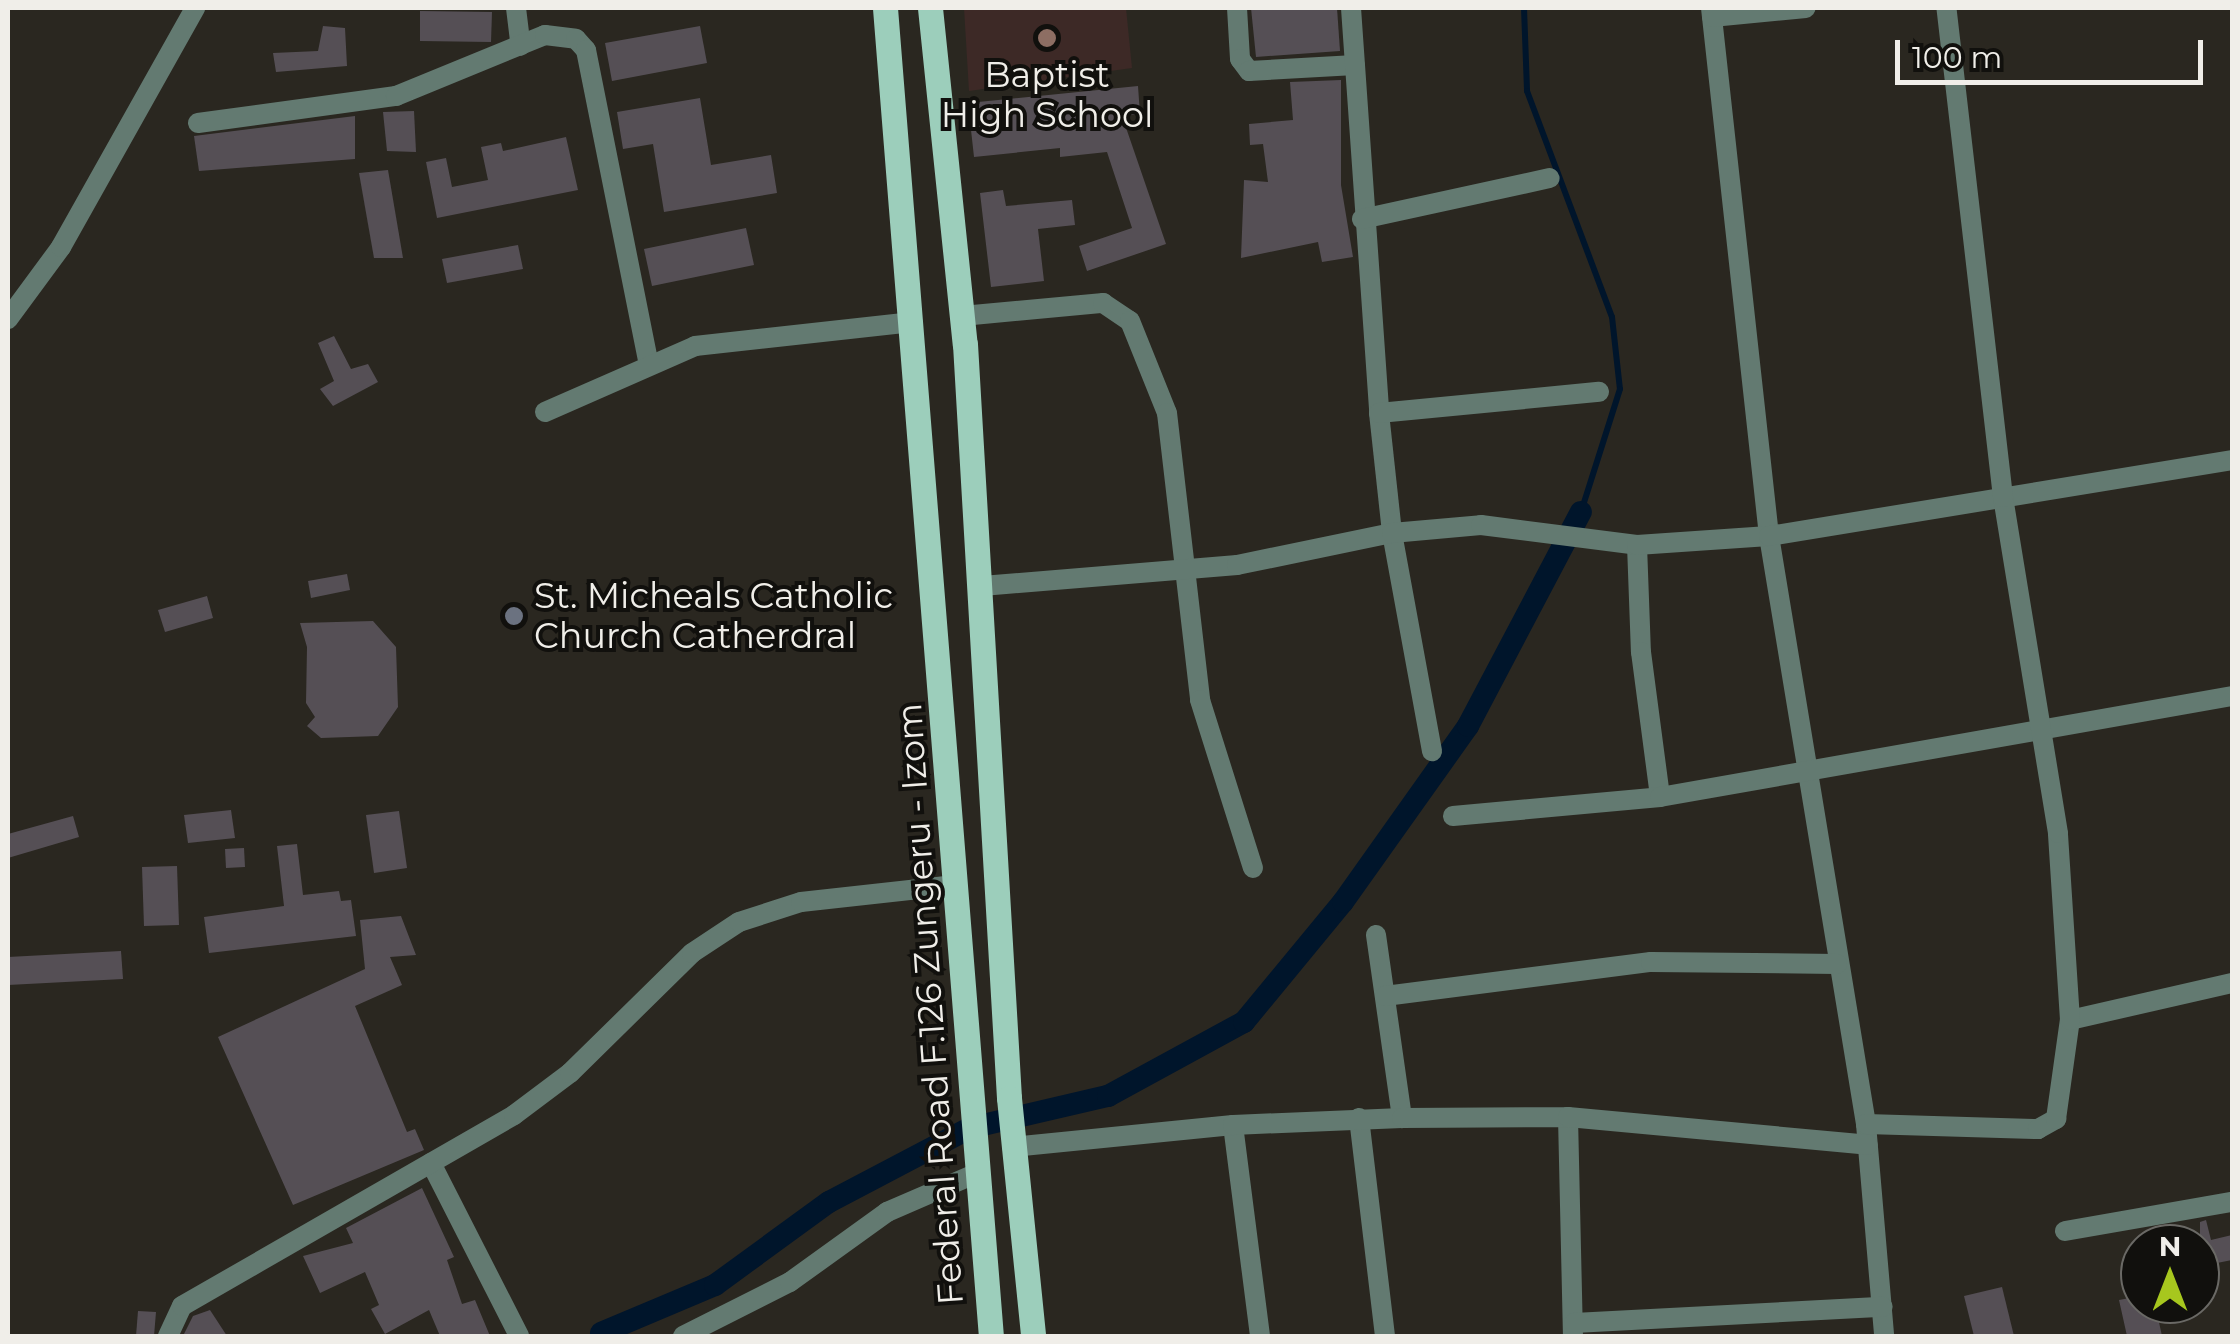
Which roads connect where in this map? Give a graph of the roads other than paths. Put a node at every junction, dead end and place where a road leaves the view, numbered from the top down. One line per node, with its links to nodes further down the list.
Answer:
1 (195, 8): 16 (street)
2 (516, 8): 10 (street)
3 (885, 8): 17 (main road, Federal Road F.126 Zungeru - Izom)
4 (930, 8): 15 (main road, Federal Road F.126 Zungeru - Izom)
5 (1237, 8): 11 (street)
6 (1352, 8): 11 (street)
7 (1806, 8): 9 (street)
8 (1946, 8): 23 (street)
9 (1711, 12): 25 (street)
10 (521, 46): 12 (street); 18 (street)
11 (1356, 65): 14 (street)
12 (198, 123)
13 (1550, 178): 14 (street)
14 (1362, 219): 21 (street)
15 (962, 316): 27 (street); 28 (main road, Federal Road F.126 Zungeru - Izom)
16 (8, 320)
17 (913, 322): 18 (street); 35 (main road, Federal Road F.126 Zungeru - Izom)
18 (648, 361): 20 (street)
19 (1599, 392): 21 (street)
20 (545, 412)
21 (1379, 413): 24 (street)
22 (2232, 460): 23 (street)
23 (2003, 496): 25 (street); 30 (street)
24 (1392, 533): 26 (street); 27 (street); 31 (street)
25 (1769, 536): 26 (street); 32 (street)
26 (1637, 544): 33 (street)
27 (1188, 570): 28 (street); 37 (street)
28 (982, 586): 34 (main road, Federal Road F.126 Zungeru - Izom)
29 (2232, 696): 30 (street)
30 (2042, 728): 32 (street); 43 (street)
31 (1432, 751)
32 (1806, 768): 33 (street); 40 (street)
33 (1660, 797): 36 (street)
34 (995, 798): 35 (main road); 49 (main road, Federal Road F.126 Zungeru - Izom)
35 (949, 802): 38 (main road, Federal Road F.126 Zungeru - Izom)
36 (1453, 816)
37 (1253, 868)
38 (954, 886): 50 (street); 51 (main road, Federal Road F.126 Zungeru - Izom)
39 (1376, 934): 42 (street)
40 (1837, 964): 42 (street); 48 (street)
41 (2232, 983): 43 (street)
42 (1385, 996): 45 (street)
43 (2070, 1020): 48 (street)
44 (1359, 1118): 45 (street); 47 (street); 62 (street)
45 (1402, 1118): 46 (street)
46 (1568, 1118): 48 (street); 55 (street)
47 (1233, 1125): 49 (street); 61 (street)
48 (1867, 1134): 54 (street)
49 (1012, 1143): 60 (main road, Federal Road F.126 Zungeru - Izom)
50 (432, 1163): 56 (street); 57 (street)
51 (974, 1168): 58 (street); 59 (main road, Federal Road F.126 Zungeru - Izom)
52 (2232, 1202): 53 (street)
53 (2065, 1231)
54 (1882, 1307): 55 (street); 63 (street)
55 (1574, 1330)
56 (168, 1336)
57 (519, 1336)
58 (683, 1336)
59 (992, 1336)
60 (1033, 1336)
61 (1260, 1336)
62 (1385, 1336)
63 (1884, 1336)

